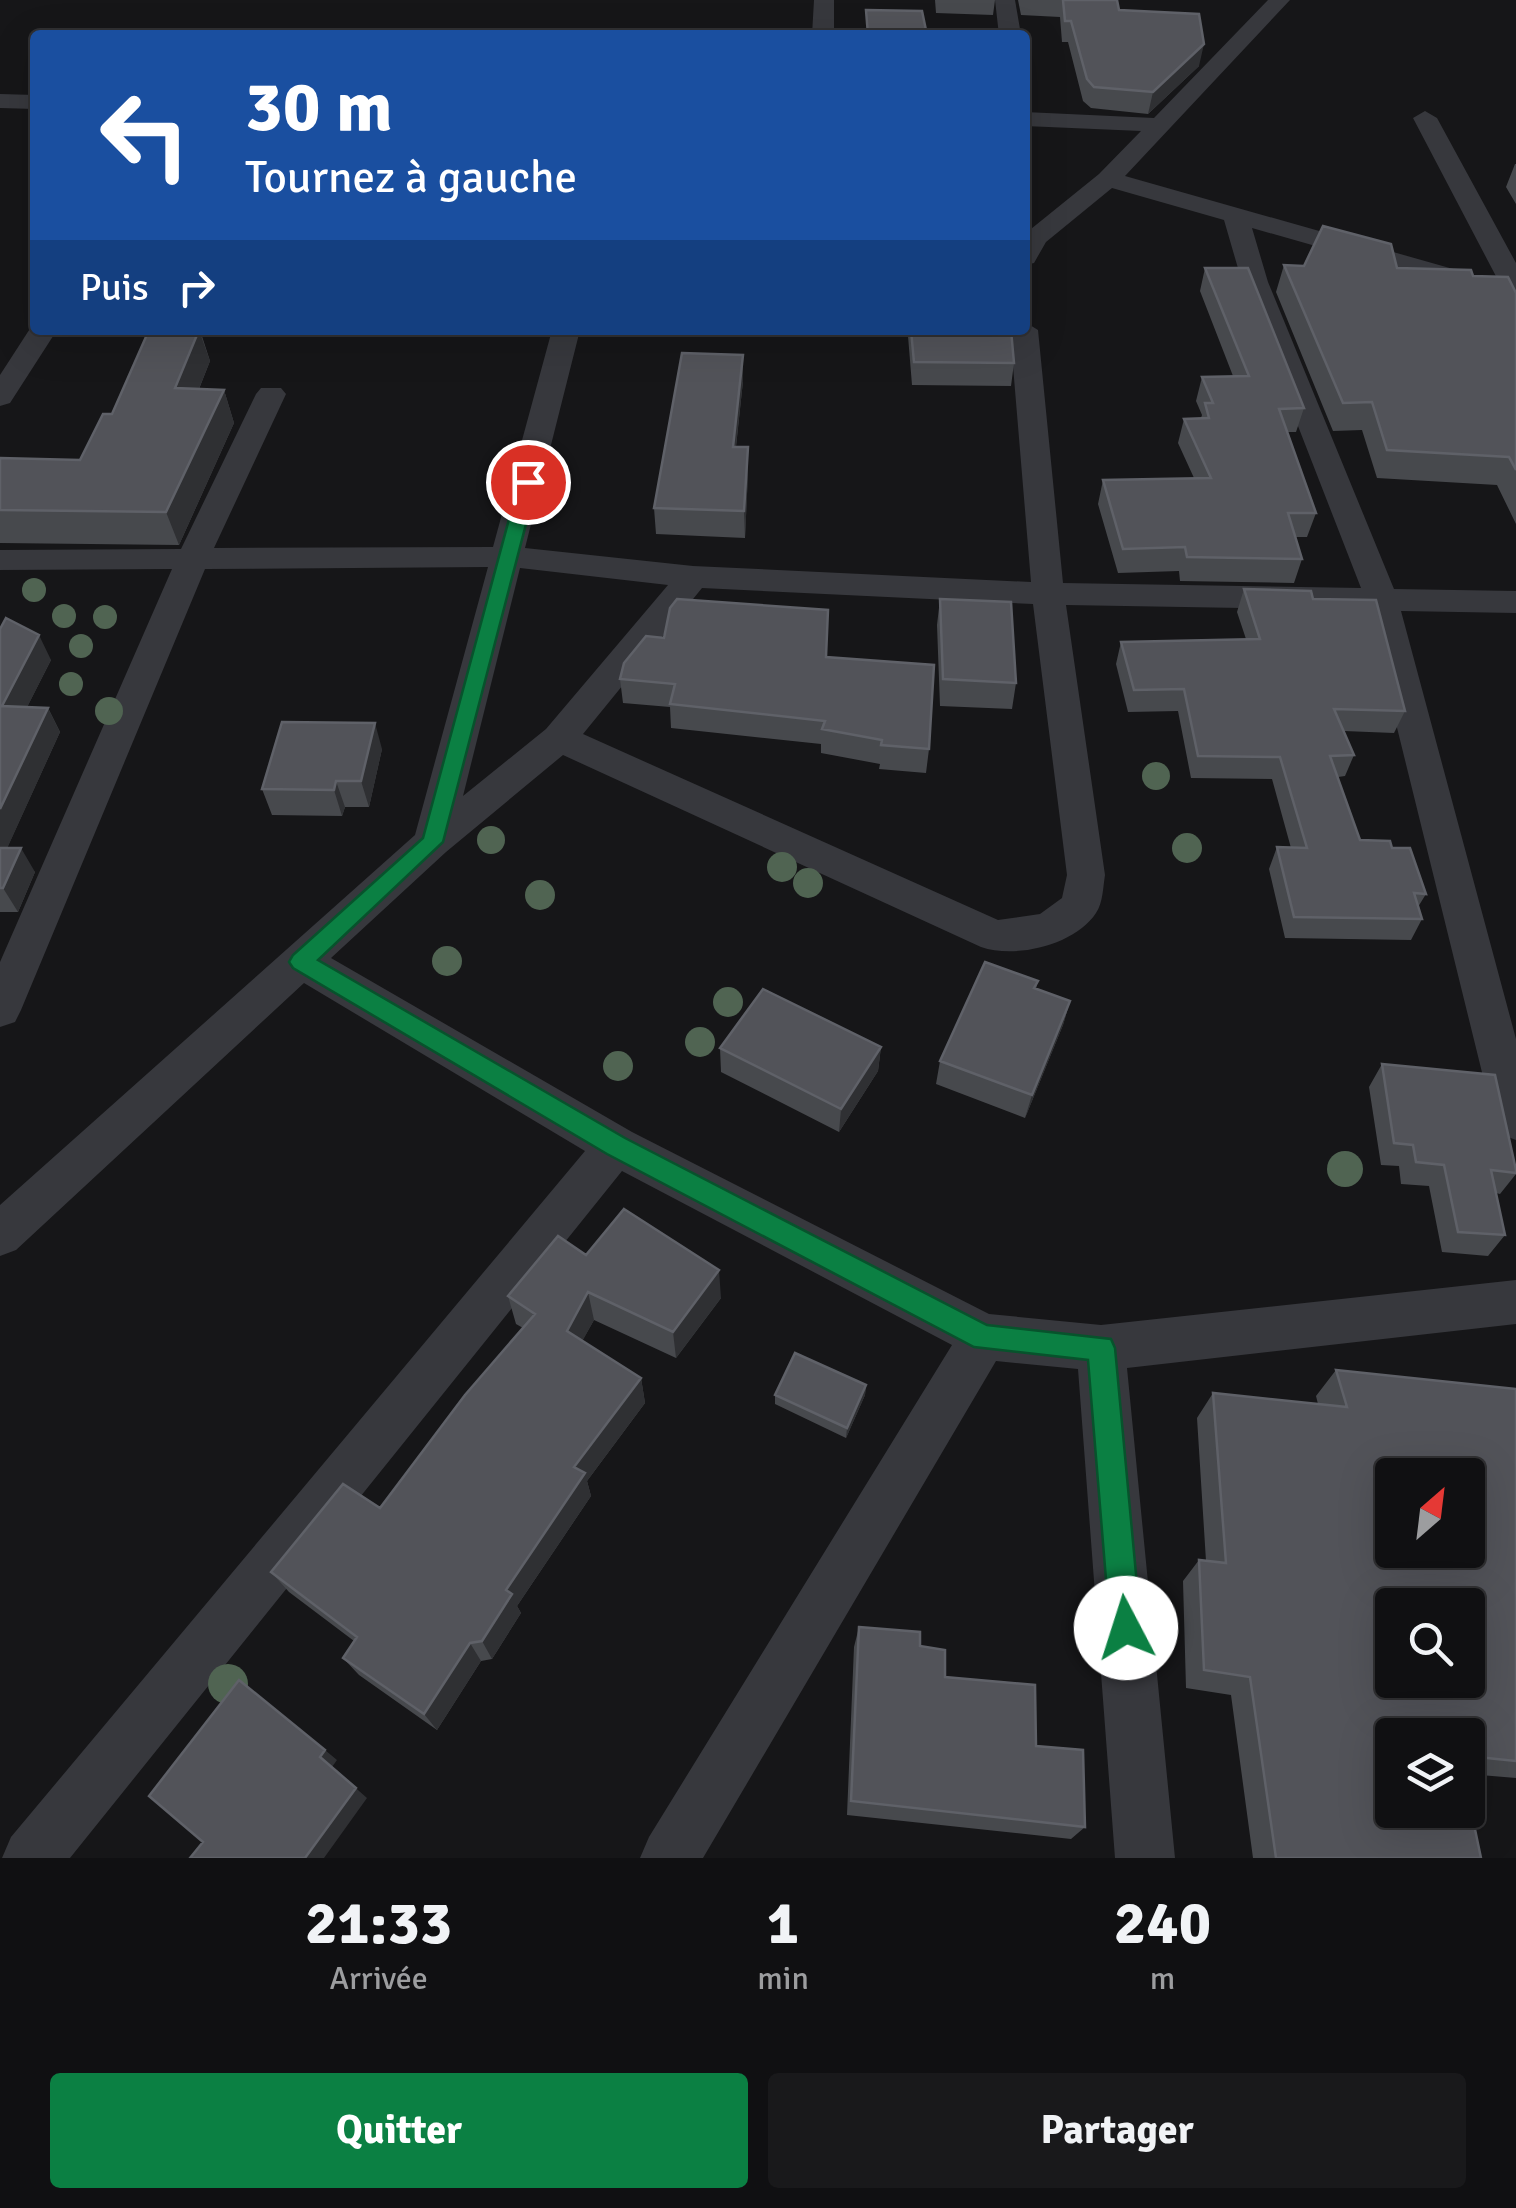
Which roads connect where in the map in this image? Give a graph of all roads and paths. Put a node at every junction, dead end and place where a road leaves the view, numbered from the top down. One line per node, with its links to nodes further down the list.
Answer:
1 (824, 0): 4 (street)
2 (1005, 0): 5 (street)
3 (1280, 0): 10 (street)
4 (823, 30)
5 (1009, 30)
6 (0, 102): 7 (street)
7 (30, 102)
8 (1425, 118): 14 (street)
9 (1030, 119): 10 (street)
10 (1160, 125): 11 (street)
11 (1108, 179): 12 (street); 13 (street)
12 (1236, 216): 14 (street); 25 (street)
13 (1030, 246)
14 (1516, 291)
15 (39, 335): 19 (street)
16 (565, 335): 21 (street)
17 (1024, 335): 24 (street)
18 (271, 394): 20 (street)
19 (0, 398)
20 (194, 556): 21 (street); 22 (street); 30 (street)
21 (510, 557): 23 (street); 28 (street)
22 (0, 560)
23 (694, 577): 24 (street); 27 (street)
24 (1048, 594): 25 (street); 27 (street)
25 (1381, 598): 26 (street); 31 (street)
26 (1516, 602)
27 (558, 738): 28 (street)
28 (432, 842): 29 (street)
29 (301, 962): 32 (street); 33 (street)
30 (0, 1010)
31 (1516, 1121)
32 (616, 1146): 35 (street); 37 (street)
33 (0, 1234)
34 (1516, 1302): 36 (street)
35 (984, 1338): 36 (street); 38 (street)
36 (1101, 1348): 39 (street)
37 (32, 1858)
38 (670, 1858)
39 (1146, 1858)

